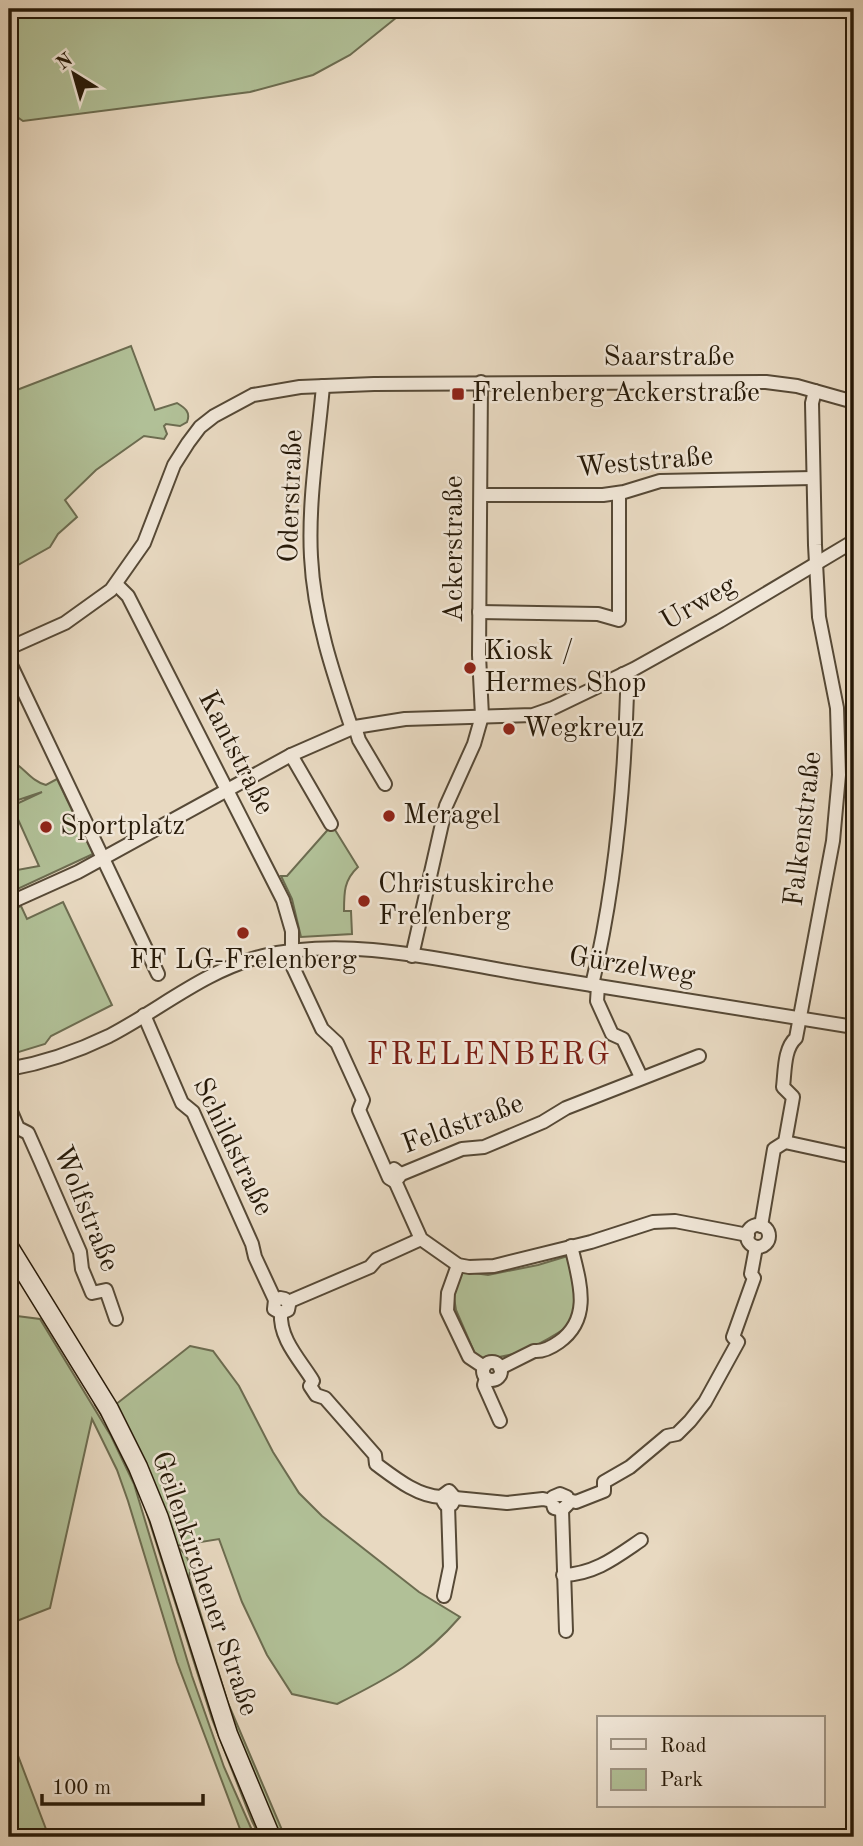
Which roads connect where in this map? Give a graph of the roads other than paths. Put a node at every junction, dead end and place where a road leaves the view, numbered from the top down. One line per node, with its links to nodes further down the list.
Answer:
1 (481, 383): 2 (street, Saarstraße); 3 (street, Saarstraße); 7 (street, Ackerstraße)
2 (323, 386): 10 (street, Saarstraße); 16 (street, Oderstraße)
3 (815, 391): 4 (street, Saarstraße); 5 (street, Falkenstraße)
4 (854, 402)
5 (813, 478): 6 (street, Weststraße); 9 (street, Falkenstraße)
6 (619, 494): 7 (street, Weststraße); 11 (street)
7 (481, 495): 11 (street, Ackerstraße)
8 (854, 541): 9 (street, Urweg)
9 (816, 562): 14 (street, Urweg); 28 (street, Falkenstraße)
10 (117, 584): 12 (street, Saarstraße); 19 (street, Kantstraße)
11 (480, 612): 15 (street, Ackerstraße)
12 (9, 648)
13 (9, 661): 21 (street)
14 (623, 674): 15 (street, Urweg); 26 (street)
15 (482, 716): 16 (street, Urweg); 24 (street, Ackerstraße)
16 (354, 728): 17 (street, Urweg); 18 (street, Oderstraße)
17 (291, 755): 19 (street, Urweg); 20 (street)
18 (385, 784)
19 (227, 789): 21 (street, Urweg); 23 (street, Kantstraße)
20 (331, 824)
21 (103, 858): 22 (street, Urweg); 25 (street)
22 (9, 903)
23 (293, 951): 24 (street, Gürzelweg); 27 (street, Gürzelweg); 36 (street, Kantstraße)
24 (412, 956): 26 (street, Gürzelweg)
25 (159, 974)
26 (595, 985): 28 (street, Gürzelweg); 32 (street)
27 (144, 1015): 31 (street, Gürzelweg); 44 (street, Schildstraße)
28 (799, 1019): 29 (street, Gürzelweg); 34 (street, Schildstraße)
29 (854, 1027)
30 (699, 1056): 32 (street, Feldstraße)
31 (9, 1069)
32 (640, 1077): 36 (street, Feldstraße)
33 (9, 1107): 45 (street, Wolfstraße)
34 (785, 1142): 35 (street); 37 (street, Schildstraße)
35 (854, 1157)
36 (392, 1175): 39 (street, Feldstraße)
37 (761, 1226): 38 (street); 42 (street, Schildstraße)
38 (748, 1235): 40 (street); 42 (street)
39 (421, 1239): 43 (street); 44 (street)
40 (572, 1246): 43 (street); 46 (street)
41 (9, 1247): 54 (main road, Geilenkirchener Straße)
42 (756, 1247): 49 (street, Schildstraße)
43 (458, 1265): 46 (street)
44 (282, 1305): 48 (street, Schildstraße)
45 (116, 1319)
46 (485, 1372): 47 (street)
47 (500, 1421)
48 (448, 1500): 49 (street, Schildstraße); 52 (street)
49 (561, 1504): 51 (street)
50 (641, 1540): 51 (street)
51 (563, 1575): 53 (street)
52 (443, 1596)
53 (566, 1631)
54 (271, 1837)

